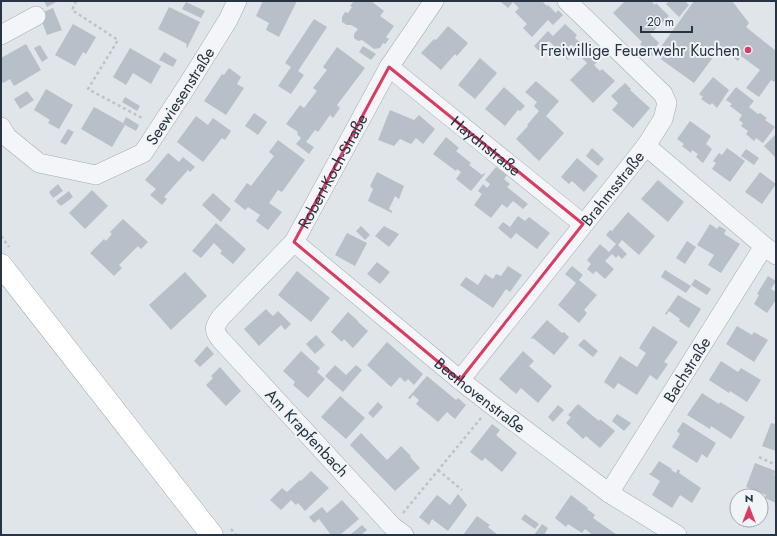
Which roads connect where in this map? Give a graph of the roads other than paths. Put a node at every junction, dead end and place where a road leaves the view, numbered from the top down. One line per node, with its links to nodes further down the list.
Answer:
1 (237, 1): 7 (street, Seewiesenstraße)
2 (434, 1): 6 (street, Robert-Koch-Straße)
3 (566, 1): 8 (street, Brahmsstraße)
4 (36, 16): 5 (street)
5 (1, 35)
6 (389, 67): 9 (street, Haydnstraße); 10 (street, Robert-Koch-Straße)
7 (1, 127)
8 (646, 146): 9 (street, Brahmsstraße); 11 (street)
9 (583, 224): 14 (street, Brahmsstraße)
10 (294, 242): 13 (street, Robert-Koch-Straße); 14 (street, Beethovenstraße)
11 (770, 250): 15 (street, Bachstraße)
12 (1, 265): 17 (main road)
13 (215, 328): 16 (street, Am Krapfenbach)
14 (460, 380): 15 (street, Beethovenstraße)
15 (609, 493): 18 (street, Beethovenstraße)
16 (398, 530)
17 (212, 535)
18 (677, 535)

